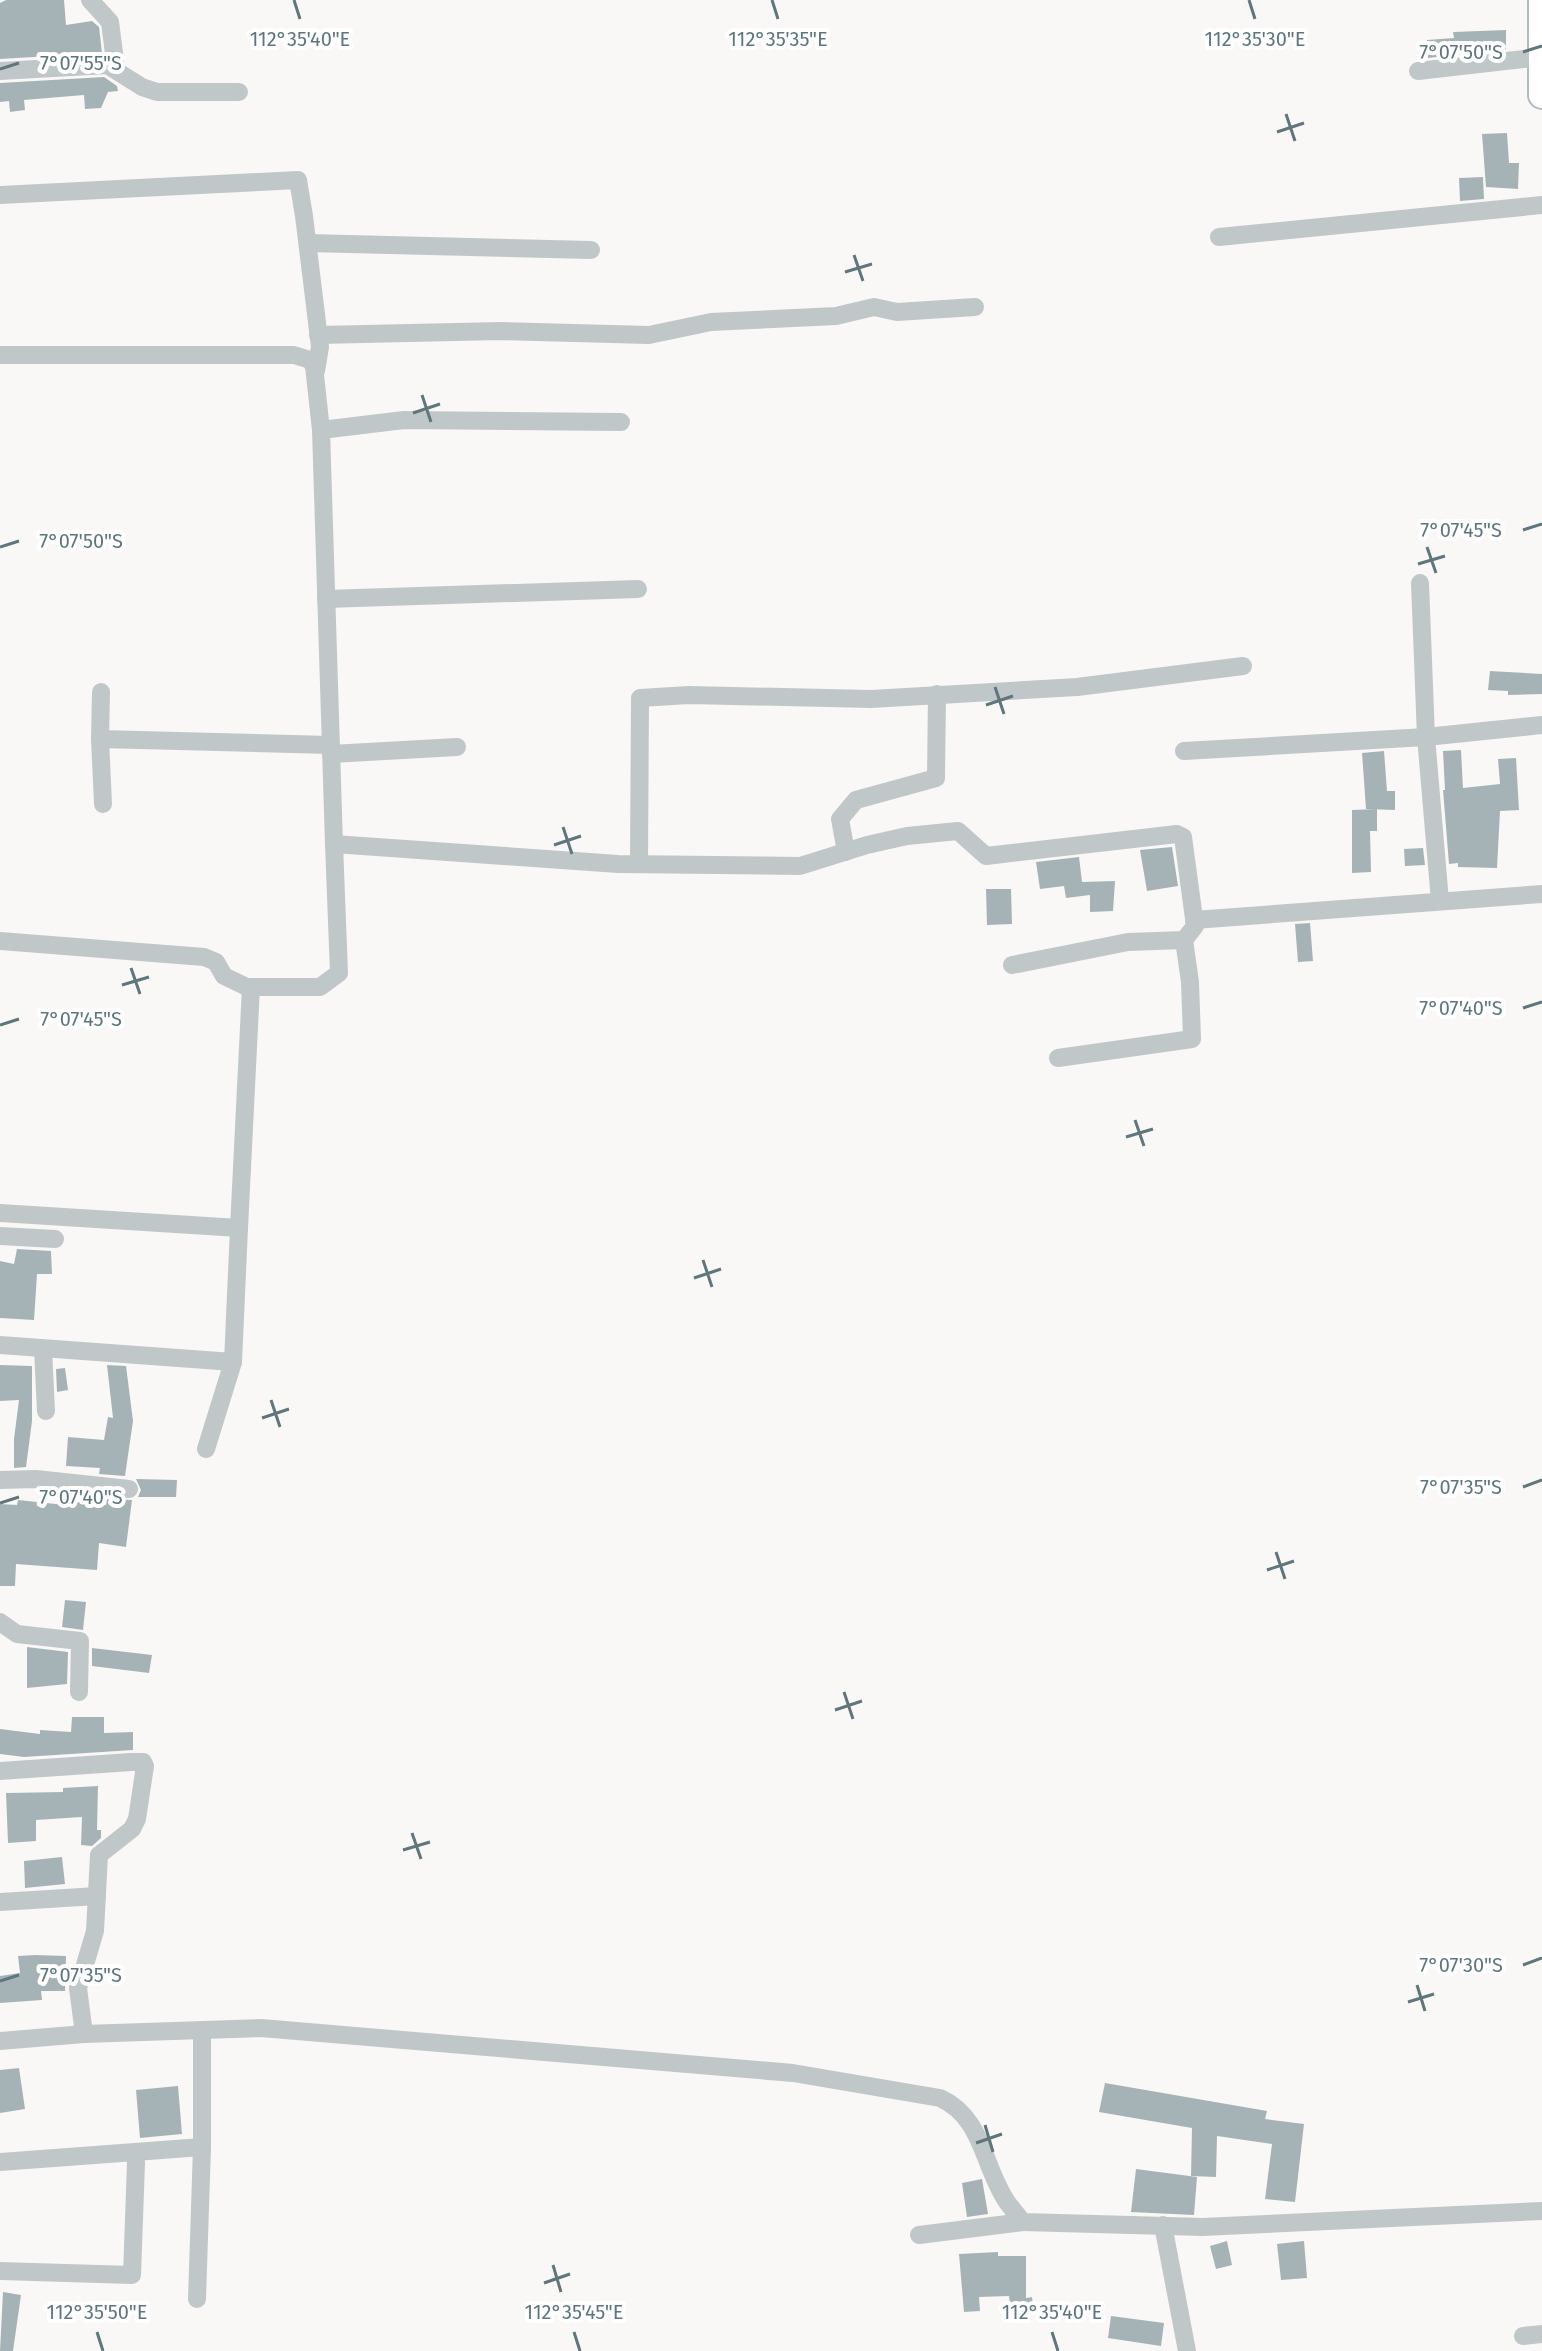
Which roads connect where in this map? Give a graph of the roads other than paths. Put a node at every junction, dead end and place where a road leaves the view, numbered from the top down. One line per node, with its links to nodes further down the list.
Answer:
1 (90, 0): 5 (street)
2 (1542, 0): 3 (main road)
3 (1541, 57): 4 (main road); 7 (street)
4 (1542, 64): 9 (main road)
5 (116, 69): 6 (street); 8 (street)
6 (0, 71)
7 (1418, 71)
8 (239, 92)
9 (1542, 95)
10 (0, 195): 13 (street)
11 (1542, 205): 12 (street)
12 (1219, 237)
13 (308, 243): 14 (street); 16 (street)
14 (591, 250)
15 (975, 307): 16 (street)
16 (318, 335): 18 (street)
17 (0, 355): 18 (street)
18 (316, 371): 20 (street)
19 (621, 422): 20 (street)
20 (321, 430): 23 (street)
21 (1420, 583): 28 (street)
22 (638, 589): 23 (street)
23 (326, 599): 31 (street)
24 (1243, 666): 26 (street)
25 (101, 692): 29 (street)
26 (937, 694): 35 (street); 36 (street)
27 (1542, 725): 28 (street)
28 (1426, 737): 32 (street); 38 (street)
29 (100, 739): 31 (street); 33 (street)
30 (457, 747): 31 (street)
31 (331, 750): 34 (street)
32 (1184, 751)
33 (103, 804)
34 (334, 844): 36 (street); 43 (street)
35 (846, 852): 36 (street); 39 (street)
36 (639, 864)
37 (1542, 894): 38 (street)
38 (1440, 901): 39 (street)
39 (1194, 920): 40 (street)
40 (1184, 940): 42 (street); 44 (street)
41 (0, 941): 43 (street)
42 (1012, 965)
43 (251, 987): 46 (street)
44 (1058, 1058)
45 (0, 1213): 46 (street)
46 (239, 1228): 51 (street)
47 (0, 1236): 48 (street)
48 (55, 1239)
49 (0, 1345): 50 (street)
50 (43, 1349): 51 (street); 52 (street)
51 (233, 1362): 53 (street)
52 (46, 1411)
53 (206, 1449)
54 (0, 1480): 55 (street)
55 (129, 1489)
56 (0, 1622): 57 (street)
57 (79, 1692)
58 (0, 1771): 59 (street)
59 (97, 1896): 60 (street); 62 (street)
60 (0, 1902)
61 (202, 2030): 62 (street); 64 (street); 68 (street)
62 (84, 2034): 63 (street)
63 (0, 2041)
64 (202, 2147): 65 (street); 72 (street)
65 (135, 2152): 66 (street); 71 (street)
66 (0, 2162)
67 (1542, 2211): 69 (street)
68 (1023, 2222): 69 (street); 70 (street)
69 (1163, 2225): 75 (street)
70 (919, 2235)
71 (0, 2271)
72 (197, 2299)
73 (1542, 2334): 74 (street)
74 (1523, 2336)
75 (1187, 2351)

